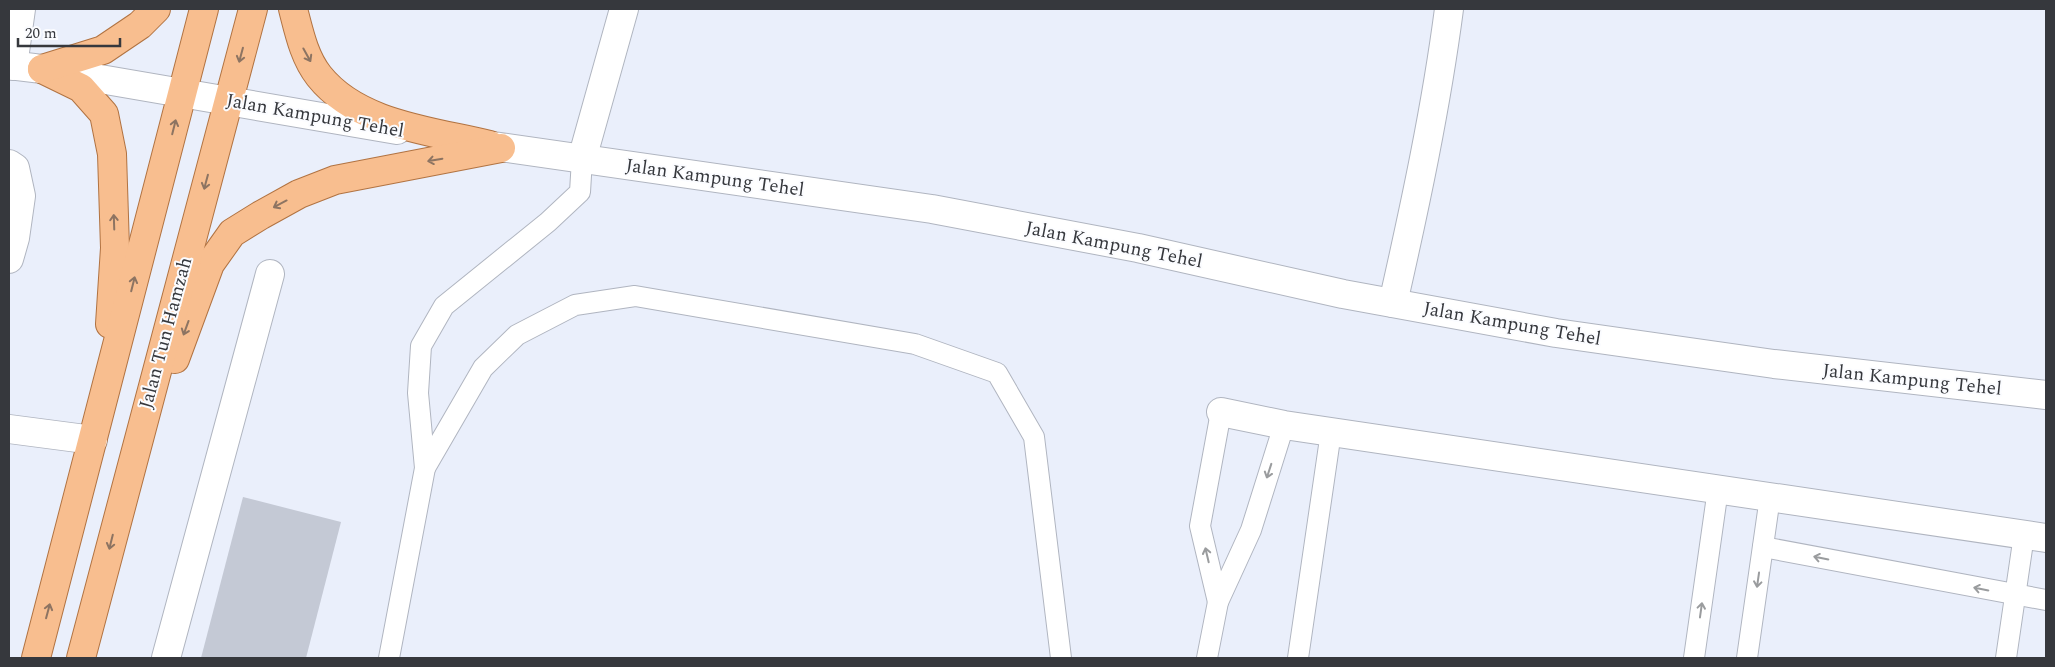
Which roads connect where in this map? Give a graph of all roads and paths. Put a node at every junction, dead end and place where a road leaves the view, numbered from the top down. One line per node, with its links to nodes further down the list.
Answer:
1 (21, 9): 8 (street)
2 (156, 9): 9 (main road)
3 (204, 9): 10 (main road)
4 (253, 9): 11 (main road, Jalan Tun Hamzah, one-way to 11)
5 (293, 9): 12 (main road, one-way to 12)
6 (624, 9): 13 (street)
7 (1449, 9): 17 (street)
8 (11, 65): 9 (street, Jalan Kampung Tehel)
9 (42, 69): 10 (street, Jalan Kampung Tehel); 18 (main road, one-way to 9)
10 (182, 93): 11 (street, Jalan Kampung Tehel); 18 (main road, one-way to 10)
11 (228, 101): 12 (street, Jalan Kampung Tehel); 28 (main road, Jalan Tun Hamzah, one-way to 28)
12 (500, 148): 13 (street, Jalan Kampung Tehel); 28 (main road, one-way to 28)
13 (582, 159): 17 (street, Jalan Kampung Tehel); 25 (lane)
14 (9, 164): 15 (street)
15 (9, 259)
16 (270, 274): 36 (street)
17 (1393, 304): 19 (street, Jalan Kampung Tehel)
18 (105, 393): 24 (main road)
19 (2046, 395)
20 (1221, 412): 21 (street); 33 (lane, one-way to 20)
21 (1284, 425): 23 (street); 33 (lane, one-way to 33)
22 (9, 429): 24 (street)
23 (1331, 432): 26 (street); 40 (lane)
24 (93, 440): 34 (main road, one-way to 24)
25 (426, 468): 37 (lane); 38 (lane)
26 (1718, 489): 27 (street); 41 (lane, one-way to 26)
27 (1770, 497): 29 (street); 30 (lane)
28 (121, 502): 35 (main road, Jalan Tun Hamzah, one-way to 35)
29 (2035, 536): 31 (lane)
30 (1763, 547): 31 (lane, one-way to 30); 42 (lane, one-way to 42)
31 (2015, 595): 32 (lane); 43 (lane)
32 (2046, 600)
33 (1218, 602): 39 (lane)
34 (36, 658)
35 (81, 658)
36 (166, 658)
37 (389, 658)
38 (1061, 658)
39 (1207, 658)
40 (1298, 658)
41 (1694, 658)
42 (1747, 658)
43 (2006, 658)

